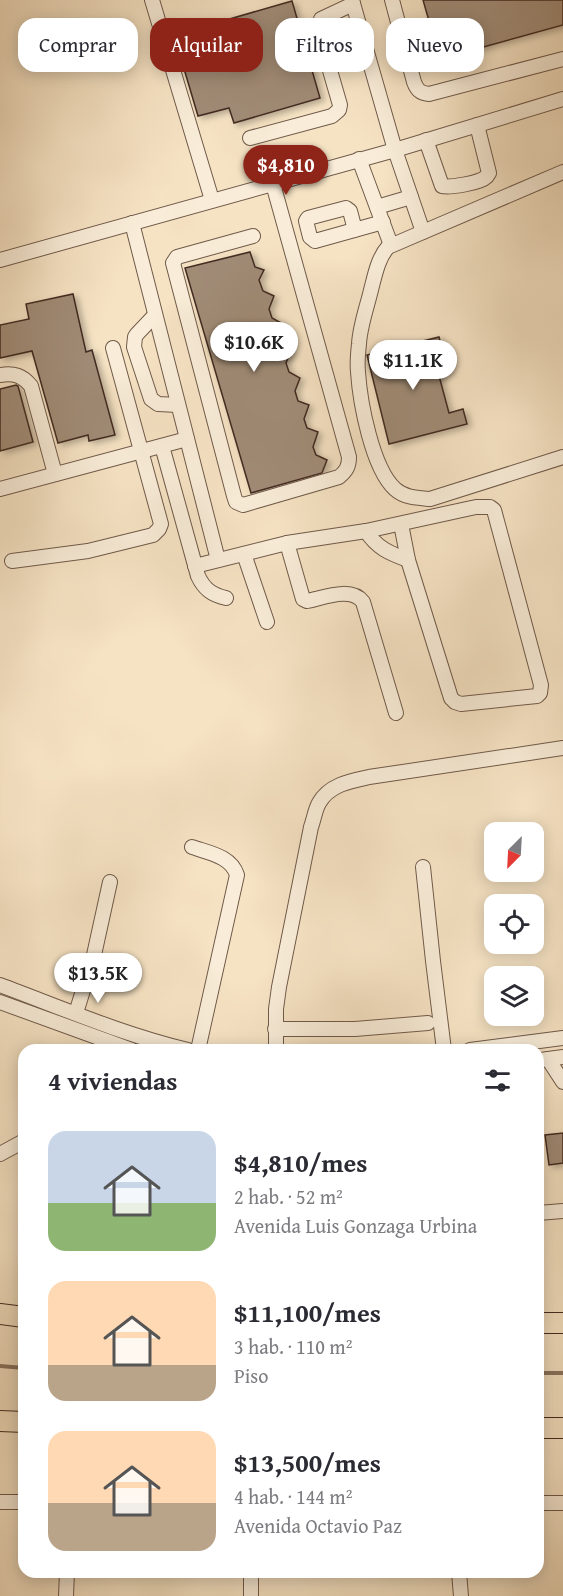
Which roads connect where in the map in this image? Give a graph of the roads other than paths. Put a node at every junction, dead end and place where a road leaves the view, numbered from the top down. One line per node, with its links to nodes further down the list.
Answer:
1 (152, 0): 14 (street)
2 (392, 0): 4 (street)
3 (353, 2): 7 (street); 9 (street)
4 (563, 59)
5 (563, 99): 6 (street)
6 (477, 125): 8 (street); 8 (street)
7 (250, 138)
8 (426, 141): 9 (street)
9 (395, 150): 10 (street); 13 (street)
10 (359, 159): 12 (street); 15 (street)
11 (563, 172): 19 (street)
12 (273, 184): 14 (street); 20 (street)
13 (411, 197): 15 (street); 19 (street)
14 (212, 200): 17 (street)
15 (378, 207): 16 (street)
16 (383, 222): 18 (street); 21 (street)
17 (132, 223): 22 (street); 23 (street)
18 (355, 230)
19 (423, 232): 21 (street)
20 (253, 236)
21 (392, 245): 30 (street)
22 (0, 260)
23 (155, 315): 26 (street); 26 (street)
24 (113, 348): 29 (street)
25 (0, 375): 31 (street)
26 (178, 405): 27 (street)
27 (187, 439): 28 (street); 37 (street)
28 (162, 446): 29 (street); 40 (street)
29 (141, 451): 31 (street); 39 (street)
30 (563, 457)
31 (55, 474): 32 (street)
32 (0, 489)
33 (401, 524): 34 (street); 38 (street); 38 (street)
34 (366, 531): 35 (street); 38 (street)
35 (287, 543): 36 (street); 43 (street)
36 (244, 554): 37 (street); 42 (street)
37 (218, 560): 40 (street)
38 (408, 560)
39 (12, 561)
40 (195, 567): 41 (street)
41 (226, 598)
42 (267, 622)
43 (396, 712)
44 (563, 748): 53 (street)
45 (192, 847): 58 (street)
46 (423, 867): 60 (street)
47 (110, 882): 50 (street)
48 (0, 985): 50 (street)
49 (0, 1002): 55 (street)
50 (76, 1013): 52 (street)
51 (428, 1023): 53 (street)
52 (116, 1028): 56 (street); 57 (street)
53 (275, 1029): 59 (street)
54 (563, 1038): 61 (street)
55 (102, 1044)
56 (105, 1044)
57 (164, 1044)
58 (199, 1044)
59 (276, 1044)
60 (443, 1044)
61 (516, 1044)
62 (563, 1057): 63 (street)
63 (544, 1059)
64 (544, 1060): 65 (street)
65 (563, 1082)
66 (18, 1144): 67 (street)
67 (0, 1154)
68 (563, 1211): 69 (street)
69 (544, 1213)
70 (0, 1314): 71 (highway)
71 (18, 1316)
72 (544, 1323): 73 (highway)
73 (563, 1323)
74 (0, 1420): 75 (highway)
75 (18, 1422)
76 (544, 1428): 77 (highway)
77 (563, 1428)
78 (0, 1502): 79 (street)
79 (18, 1502)
80 (544, 1503): 81 (street)
81 (563, 1503)
82 (67, 1578): 85 (street)
83 (251, 1578): 86 (street)
84 (459, 1578): 87 (street)
85 (66, 1596)
86 (251, 1596)
87 (460, 1596)

